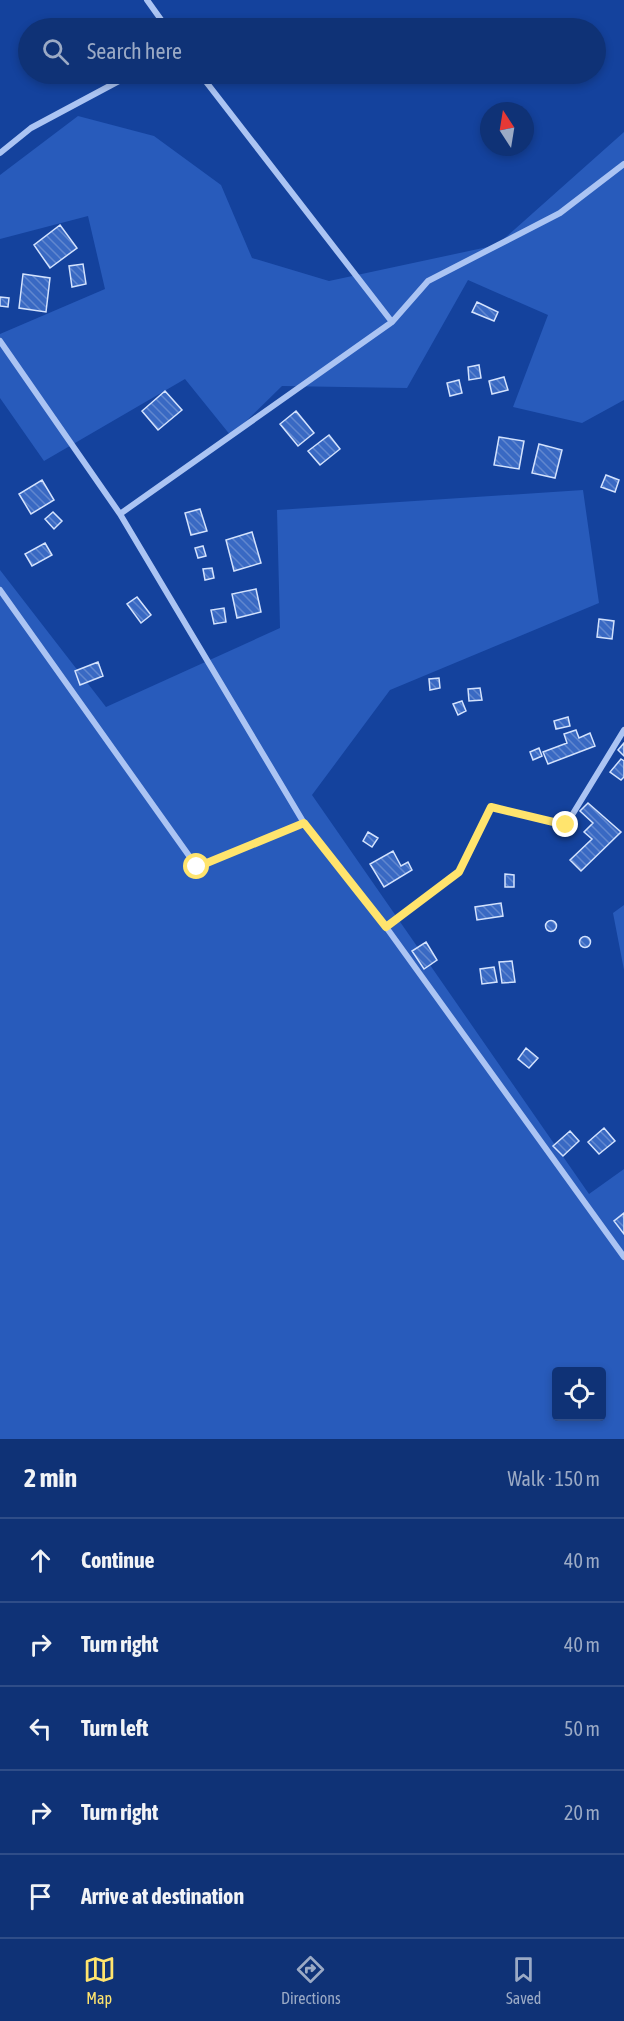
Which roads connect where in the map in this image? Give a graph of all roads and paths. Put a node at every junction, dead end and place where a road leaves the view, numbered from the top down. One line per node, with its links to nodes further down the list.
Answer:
1 (147, 0): 2 (street)
2 (160, 18)
3 (113, 84): 5 (street)
4 (208, 84): 7 (street)
5 (0, 153)
6 (624, 164): 7 (street)
7 (392, 322): 9 (street)
8 (0, 342): 9 (street)
9 (120, 514): 12 (street)
10 (0, 590): 12 (street)
11 (624, 730): 13 (street)
12 (304, 823): 13 (street)
13 (386, 927): 14 (street)
14 (624, 1257)

